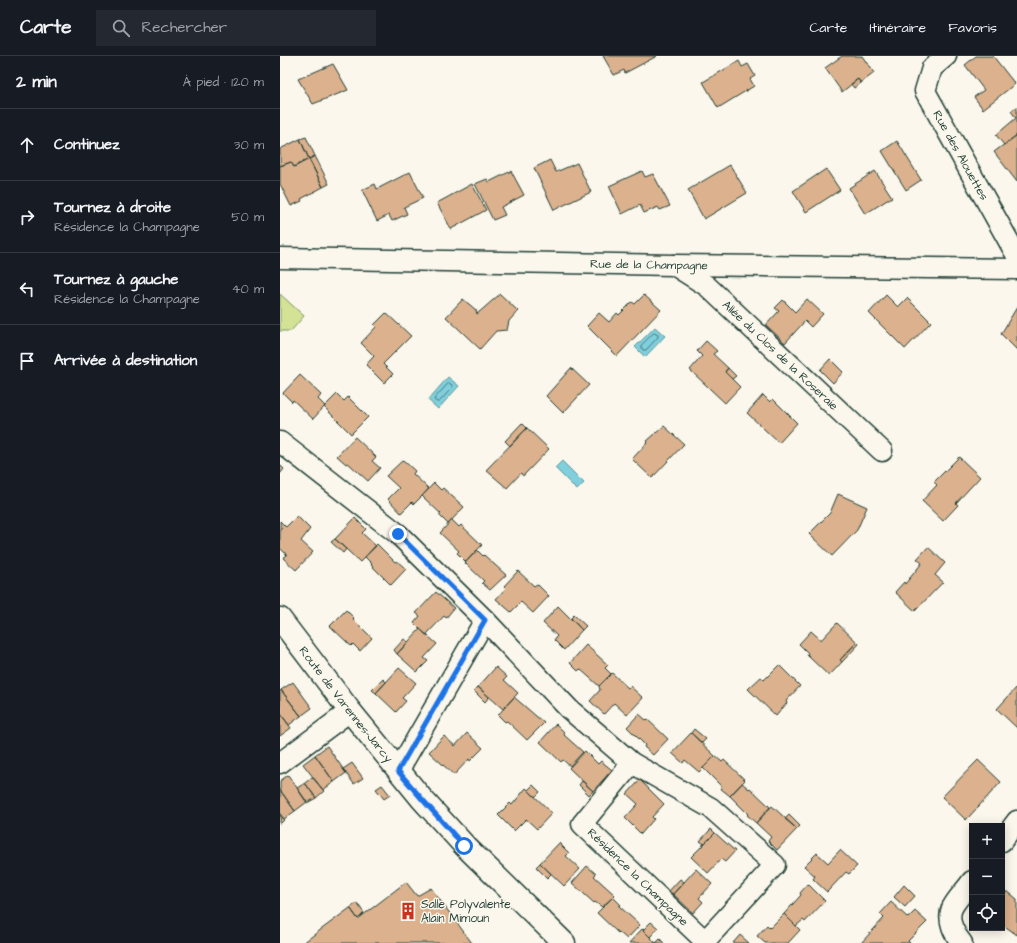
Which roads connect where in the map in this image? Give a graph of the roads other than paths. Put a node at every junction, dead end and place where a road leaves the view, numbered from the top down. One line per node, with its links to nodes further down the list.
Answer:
1 (946, 56): 2 (street, Rue des Alouettes)
2 (1017, 256)
3 (280, 258): 4 (street, Rue de la Champagne)
4 (674, 265): 5 (street, Rue de la Champagne); 7 (street, Allée du Clos de la Roseraie)
5 (1017, 269)
6 (280, 442): 9 (street, Résidence la Champagne)
7 (882, 451)
8 (280, 619): 10 (street, Route de Varennes-Jarcy)
9 (485, 620): 12 (street, Résidence la Champagne); 13 (street)
10 (350, 711): 11 (street); 13 (street, Route de Varennes-Jarcy)
11 (280, 763)
12 (632, 763): 12 (street, Résidence la Champagne)
13 (398, 771): 17 (street, Route de Varennes-Jarcy)
14 (1017, 821): 15 (street)
15 (1005, 837)
16 (969, 885): 18 (street)
17 (564, 943)
18 (962, 943)

